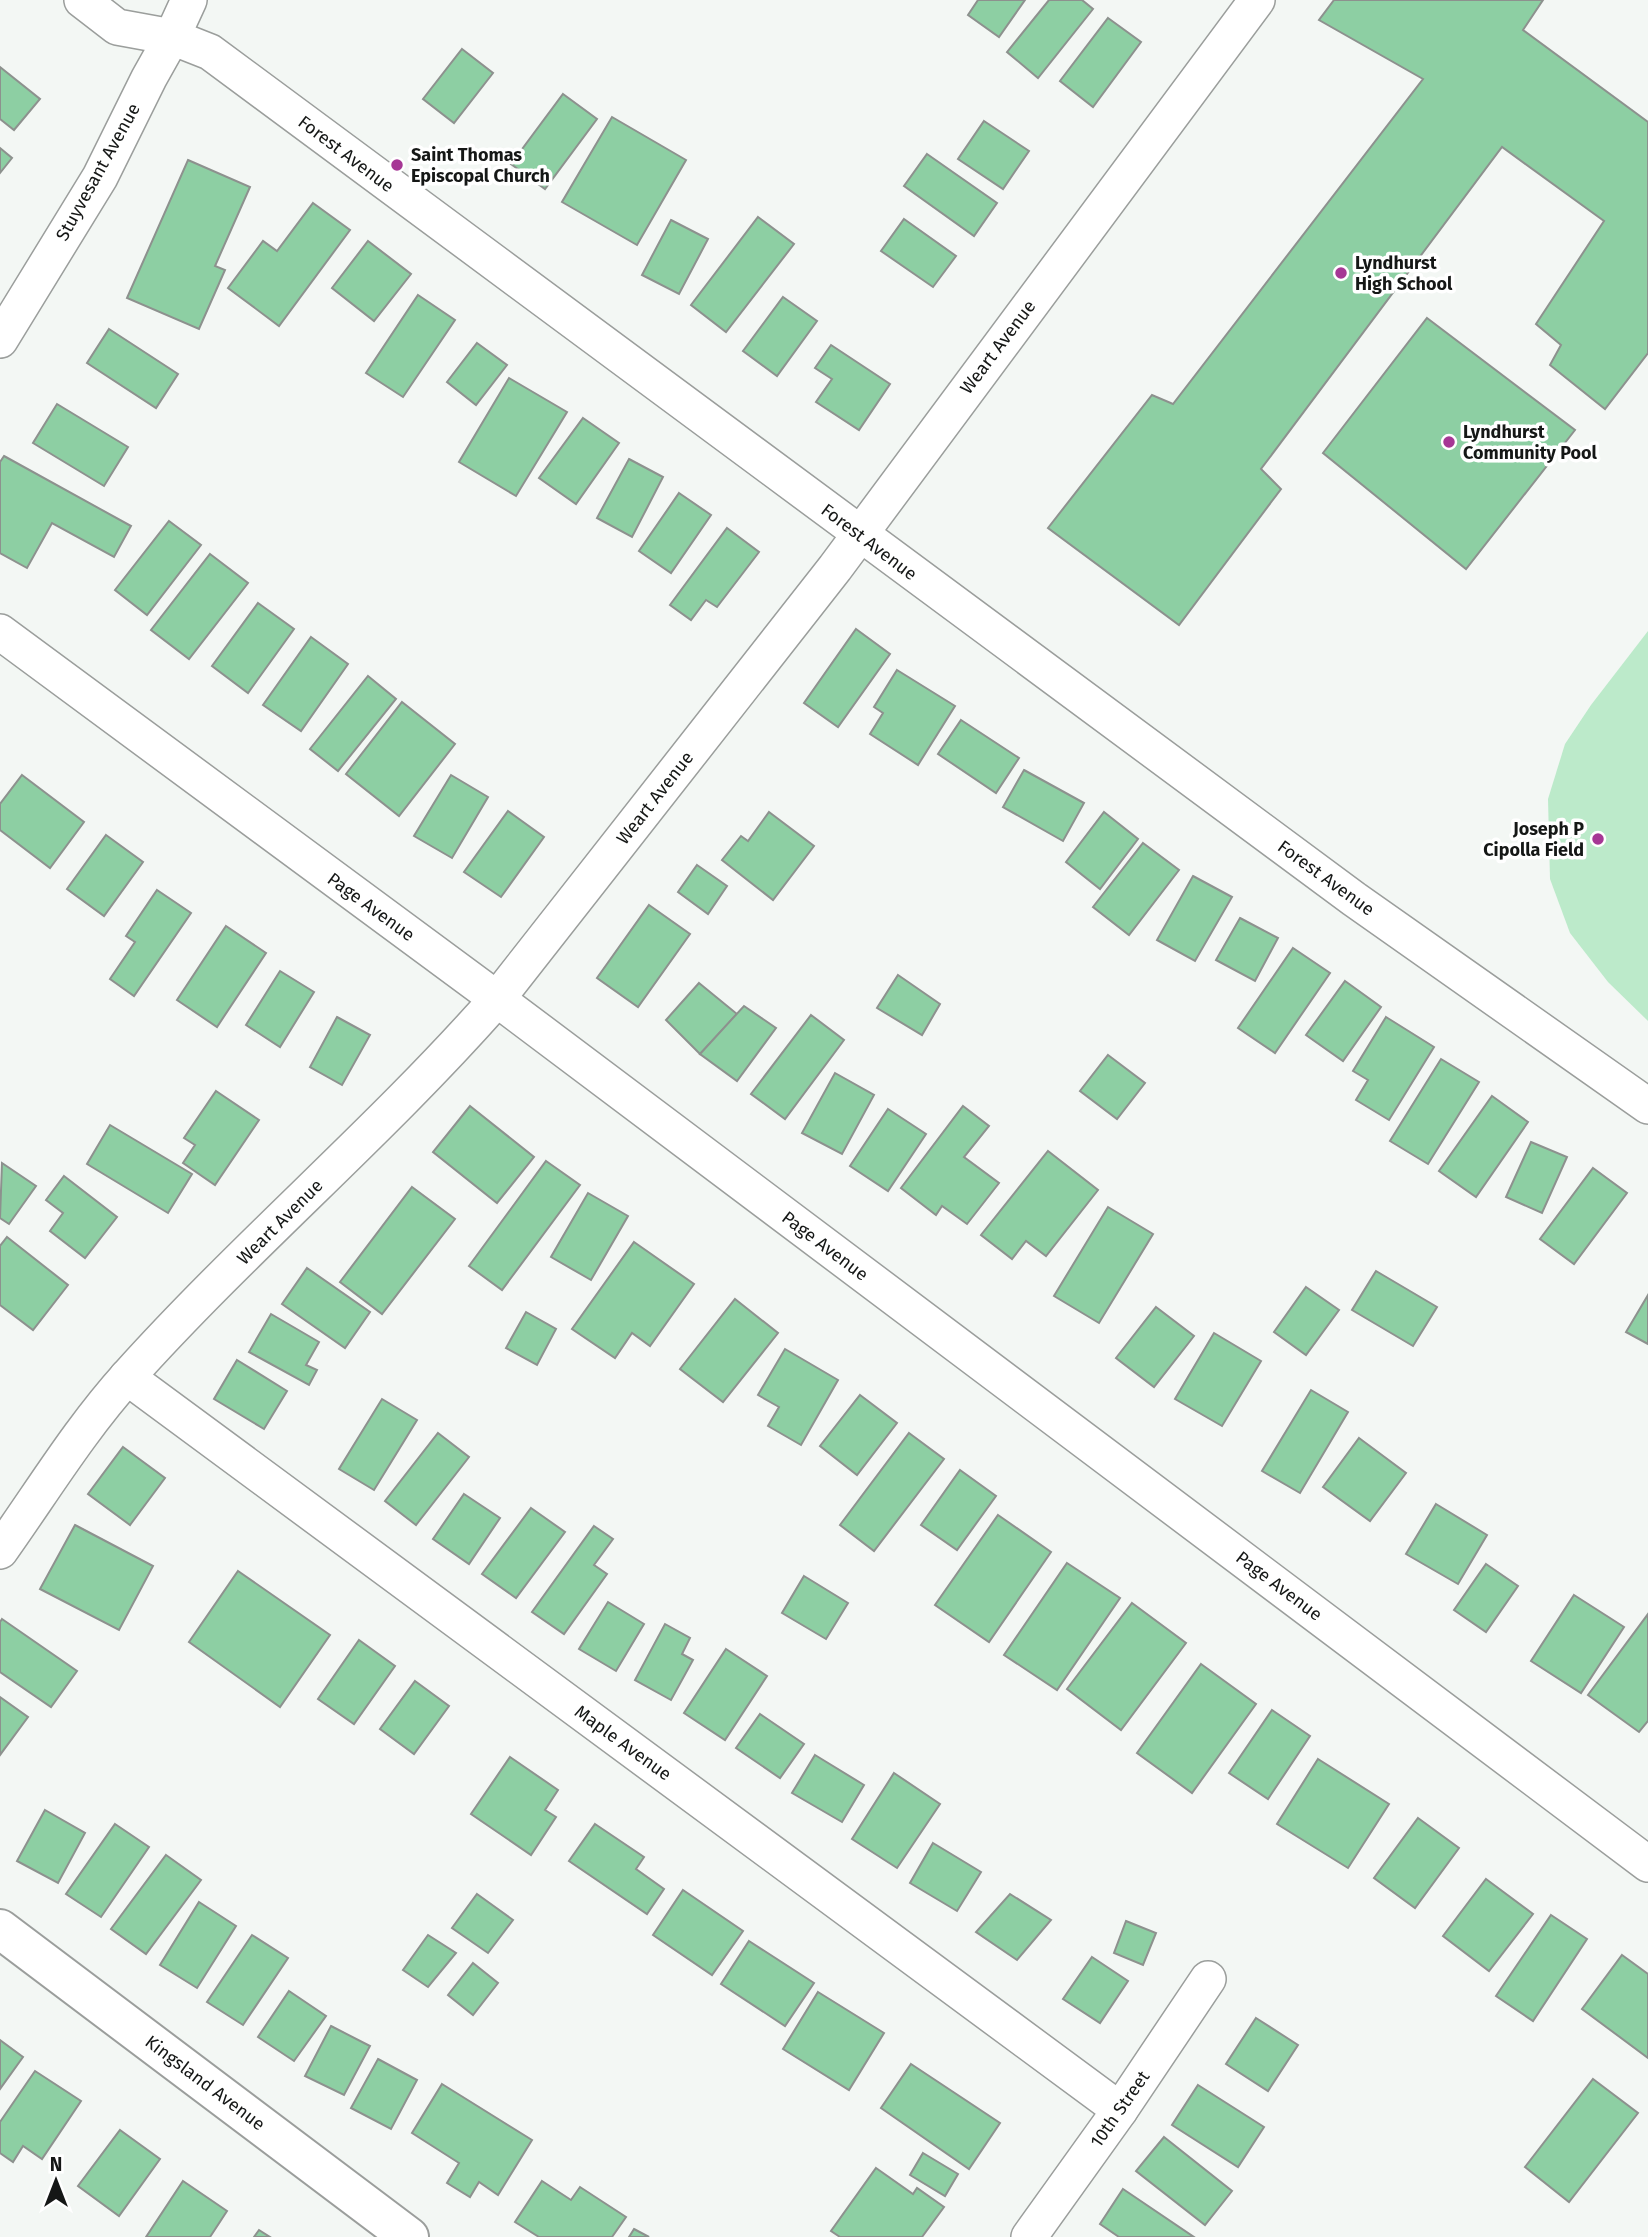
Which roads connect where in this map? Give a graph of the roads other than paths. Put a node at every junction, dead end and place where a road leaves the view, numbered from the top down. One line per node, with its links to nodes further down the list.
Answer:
1 (82, 0): 4 (street, Forest Avenue)
2 (189, 0): 4 (street, Stuyvesant Avenue)
3 (1239, 6): 6 (street, Weart Avenue)
4 (172, 37): 5 (street, Stuyvesant Avenue); 6 (street, Forest Avenue)
5 (0, 340)
6 (859, 534): 8 (street, Weart Avenue); 9 (street, Forest Avenue)
7 (0, 632): 8 (street, Page Avenue)
8 (497, 999): 10 (street, Weart Avenue); 12 (street, Page Avenue)
9 (1648, 1106)
10 (127, 1377): 11 (street, Weart Avenue); 15 (street, Maple Avenue)
11 (0, 1551)
12 (1648, 1864)
13 (0, 1928): 16 (main road, Kingsland Avenue)
14 (1208, 1979): 15 (street, 10th Street)
15 (1120, 2110): 17 (street, 10th Street)
16 (409, 2237)
17 (1029, 2237)

